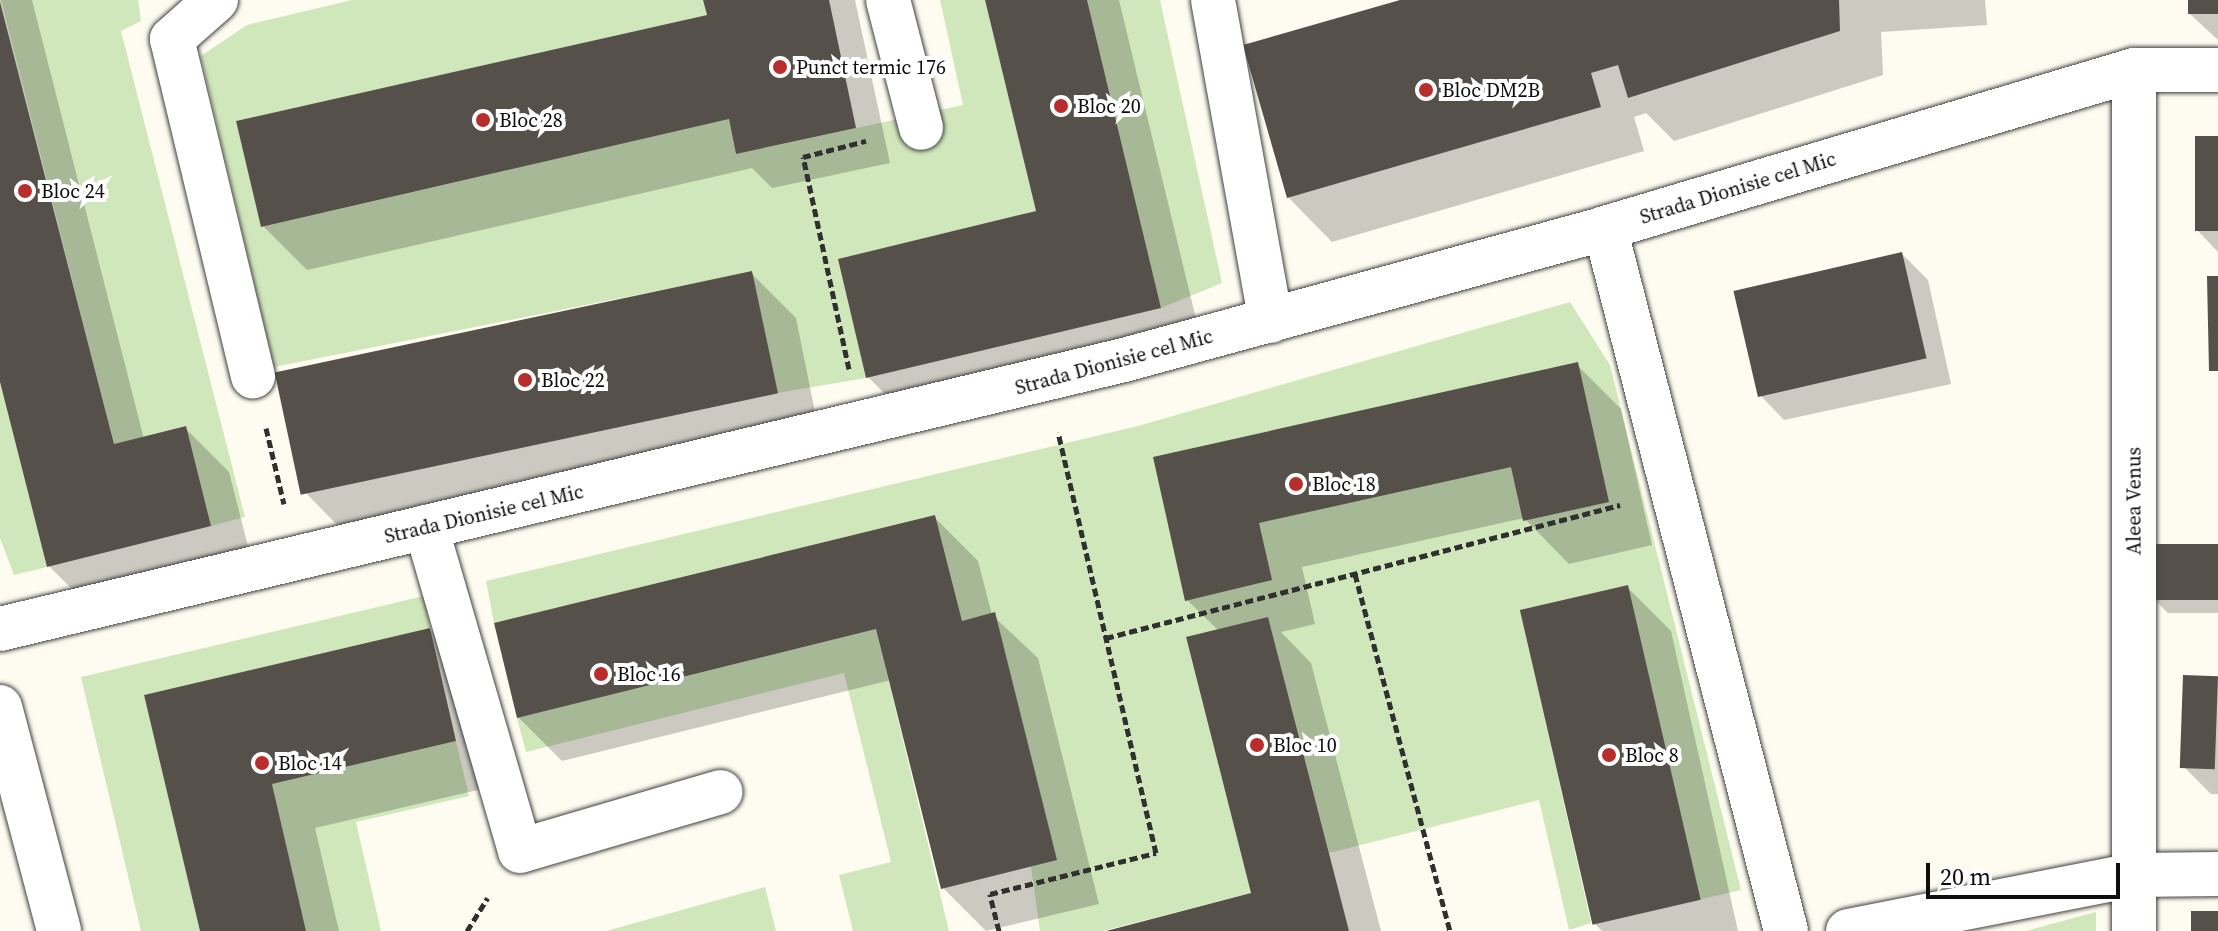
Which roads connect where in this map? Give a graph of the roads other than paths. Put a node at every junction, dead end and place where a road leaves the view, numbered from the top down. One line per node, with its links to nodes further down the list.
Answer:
1 (216, 0): 9 (street)
2 (888, 0): 6 (street)
3 (1213, 0): 8 (street)
4 (2134, 70): 5 (street, Strada Dionisie cel Mic); 7 (street, Strada Dionisie cel Mic); 15 (street, Aleea Venus)
5 (2218, 70)
6 (921, 128)
7 (1605, 228): 8 (street, Strada Dionisie cel Mic); 17 (street)
8 (1271, 321): 10 (street, Strada Dionisie cel Mic)
9 (253, 376)
10 (426, 527): 11 (street, Strada Dionisie cel Mic); 13 (street)
11 (0, 629)
12 (0, 707): 16 (street)
13 (721, 792)
14 (2218, 874): 15 (street)
15 (2134, 875): 18 (street); 19 (street, Aleea Venus)
16 (59, 931)
17 (1786, 931)
18 (1848, 931)
19 (2134, 931)

